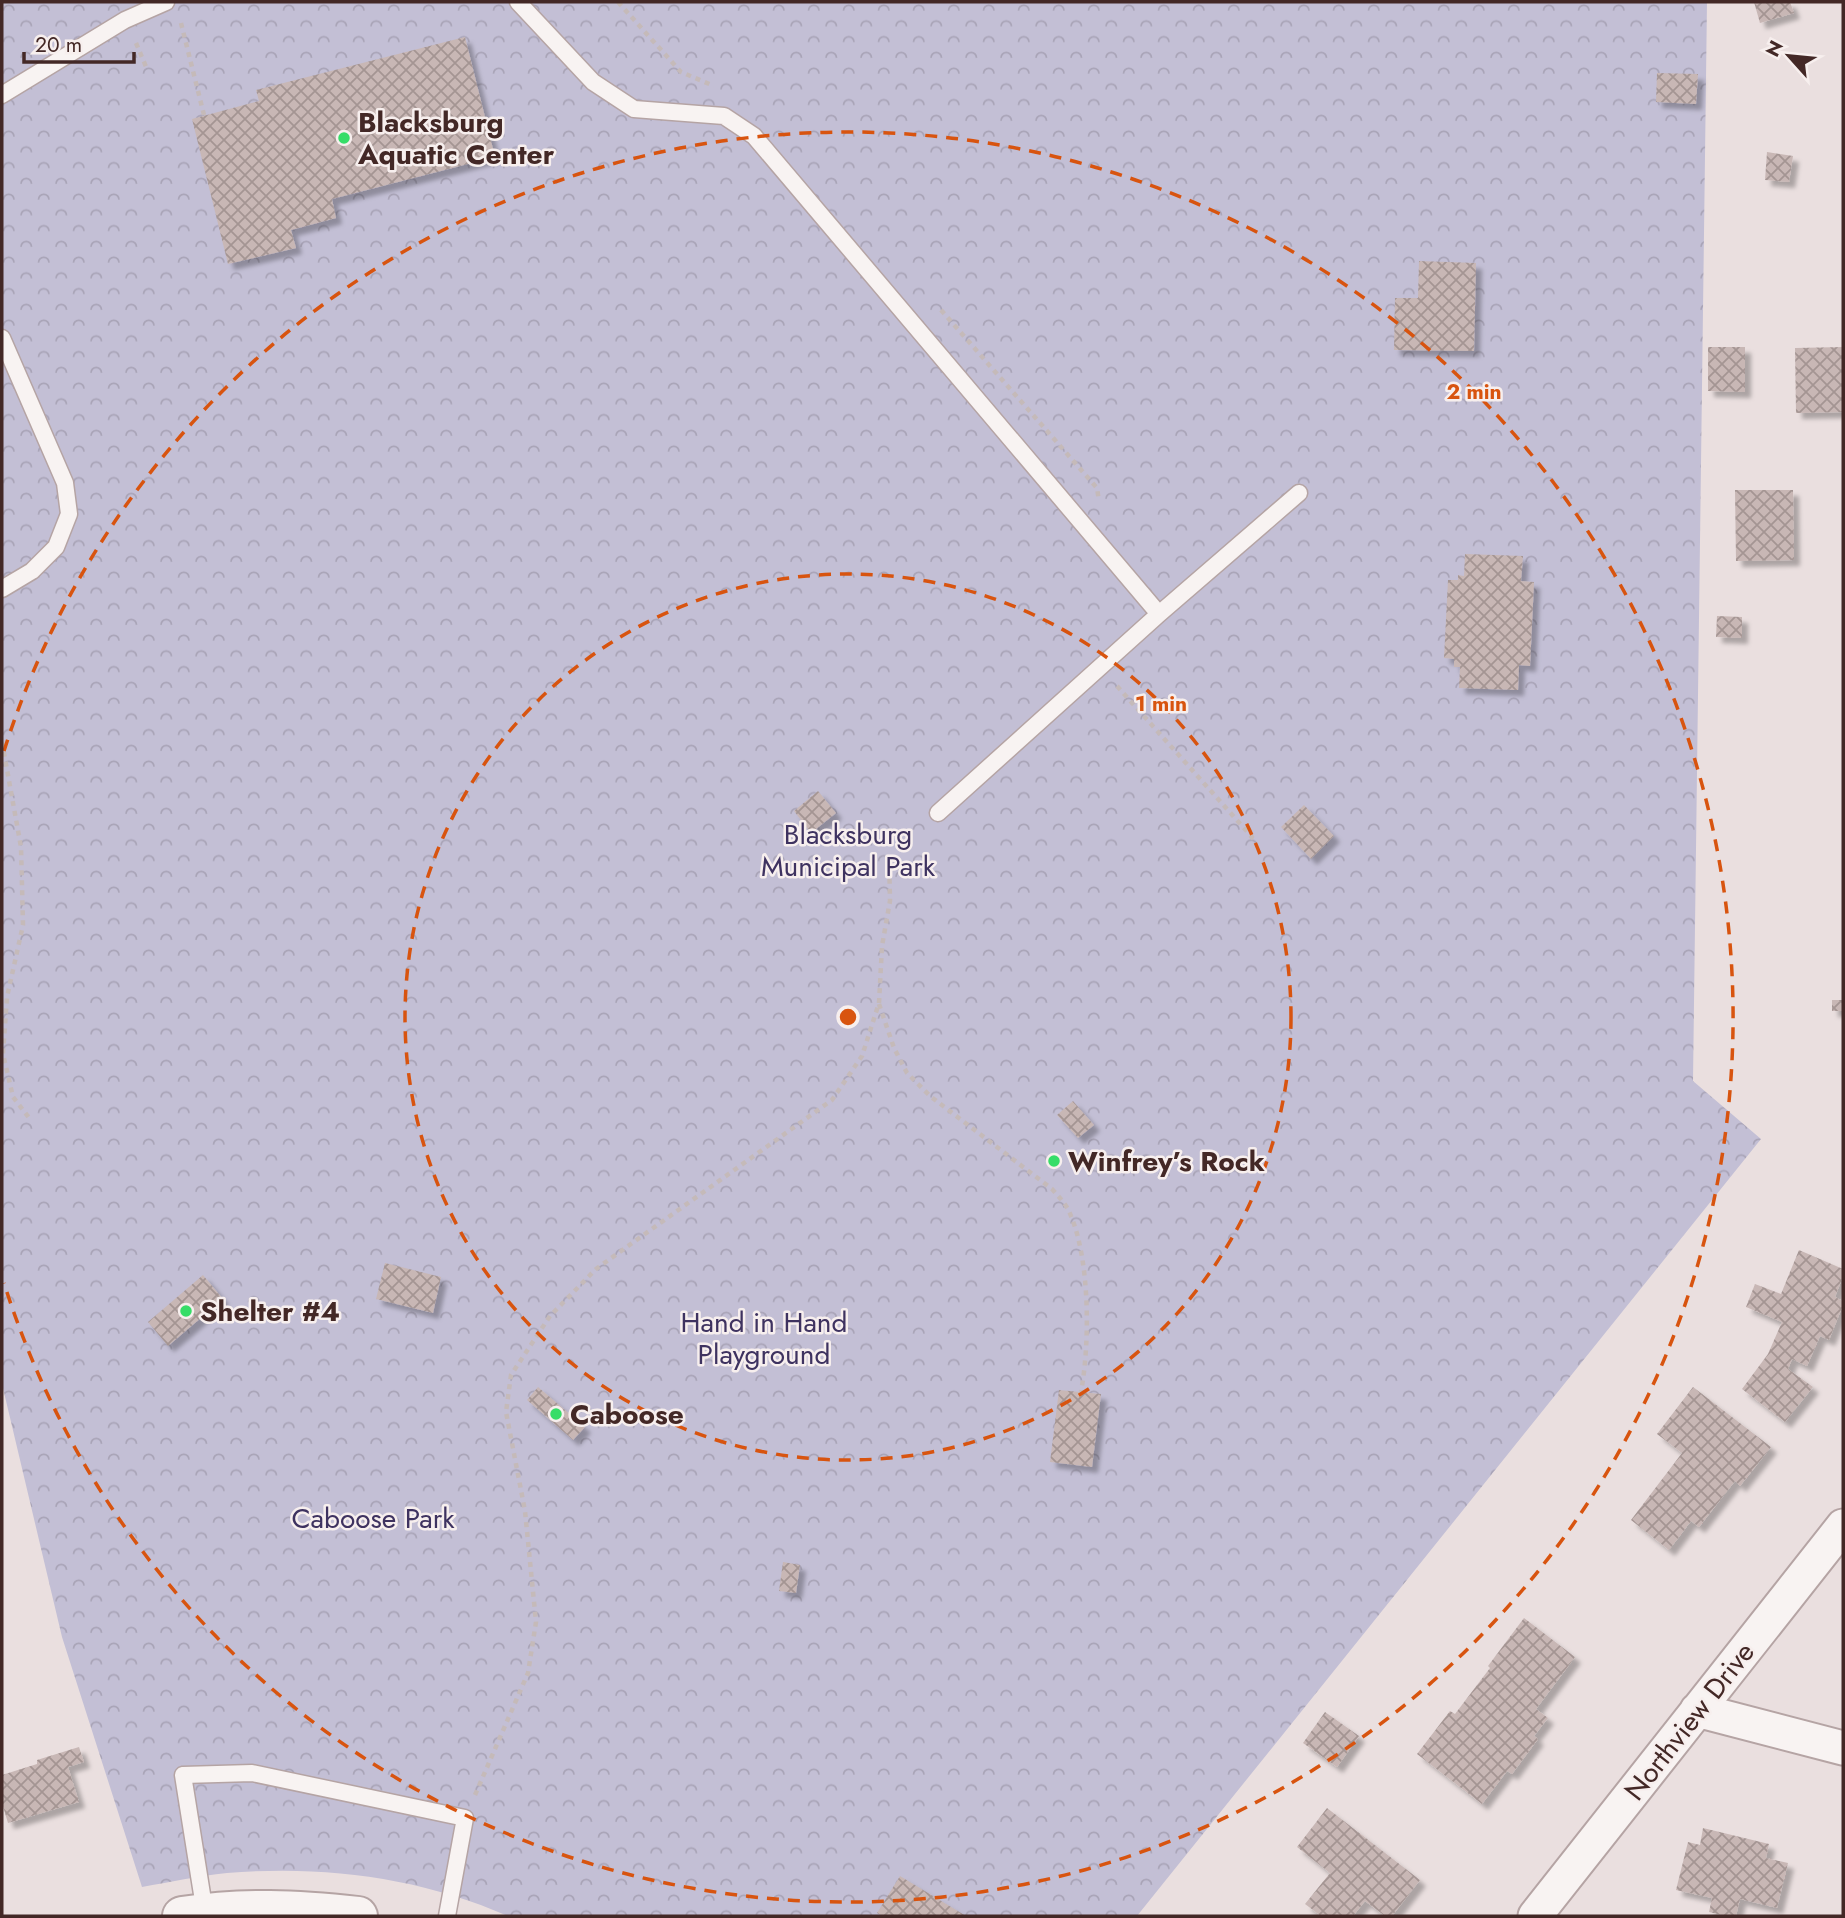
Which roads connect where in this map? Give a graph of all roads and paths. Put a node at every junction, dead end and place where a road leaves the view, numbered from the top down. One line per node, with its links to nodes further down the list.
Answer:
1 (166, 2): 4 (lane)
2 (518, 2): 9 (lane)
3 (180, 20): 5 (path)
4 (2, 95)
5 (204, 115)
6 (2, 338): 8 (lane)
7 (1299, 492): 9 (lane)
8 (2, 589)
9 (1159, 614): 12 (lane)
10 (1129, 699): 13 (path)
11 (2, 742): 16 (path)
12 (938, 813)
13 (1247, 842)
14 (889, 855): 15 (path)
15 (879, 1003): 17 (path); 21 (path)
16 (30, 1119)
17 (1081, 1392)
18 (1843, 1526): 19 (street, Northview Drive)
19 (1697, 1710): 20 (street); 25 (street, Northview Drive)
20 (1843, 1748)
21 (484, 1770)
22 (194, 1914): 23 (street); 24 (lane)
23 (358, 1916)
24 (447, 1916)
25 (1535, 1916)

